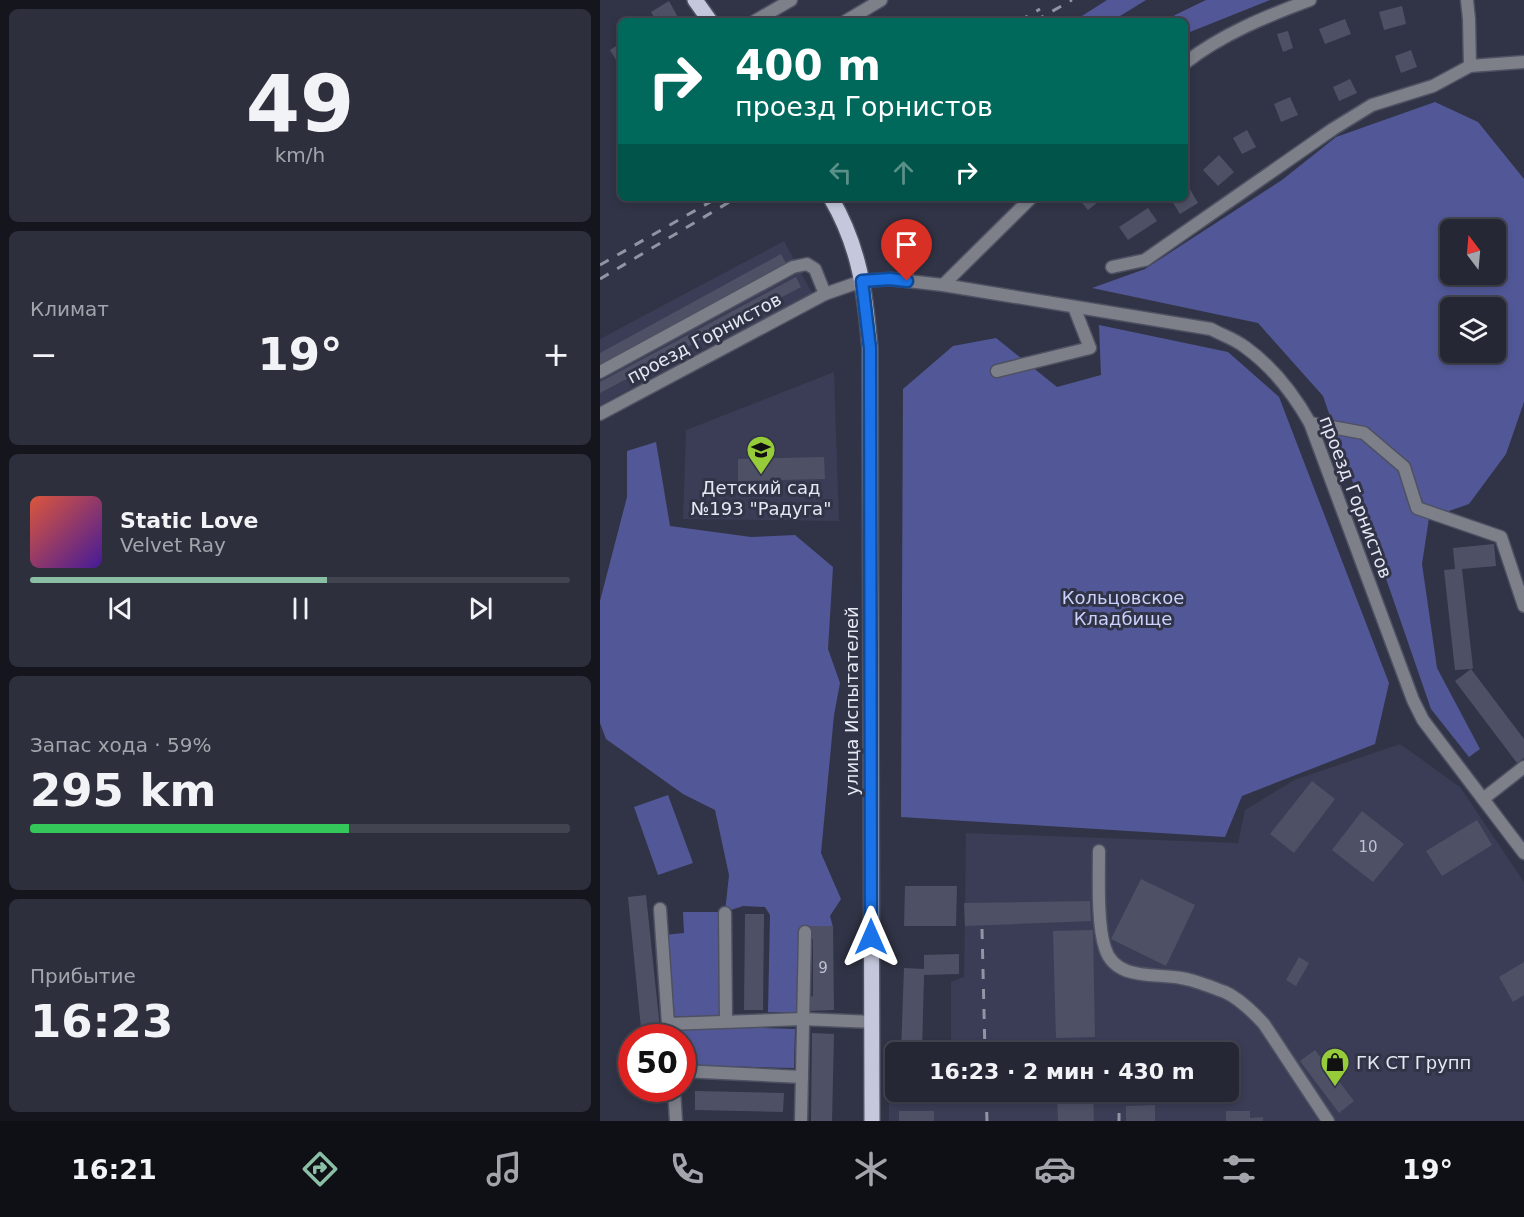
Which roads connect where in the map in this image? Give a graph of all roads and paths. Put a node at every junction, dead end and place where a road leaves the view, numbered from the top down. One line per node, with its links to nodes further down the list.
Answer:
1 (695, 0): 6 (main road)
2 (791, 0): 7 (street)
3 (881, 0): 8 (street)
4 (1310, 0): 9 (street)
5 (1467, 0): 11 (street)
6 (709, 18)
7 (760, 18)
8 (851, 18)
9 (1188, 60)
10 (1524, 62): 11 (street)
11 (1470, 66): 14 (street)
12 (833, 201): 15 (main road, улица Испытателей)
13 (1028, 201): 16 (street)
14 (1112, 267)
15 (862, 281): 16 (street, проезд Горнистов); 17 (street, проезд Горнистов); 33 (main road, улица Испытателей)
16 (943, 285): 18 (street, проезд Горнистов)
17 (825, 294): 20 (street); 21 (street, проезд Горнистов)
18 (1074, 307): 19 (street); 22 (street, проезд Горнистов)
19 (997, 371)
20 (600, 372)
21 (600, 414)
22 (1310, 423): 23 (street); 25 (street, проезд Горнистов)
23 (1524, 606)
24 (1524, 767): 25 (street)
25 (1483, 799): 27 (street, проезд Горнистов)
26 (1099, 852): 41 (street)
27 (1524, 853)
28 (660, 909): 34 (street)
29 (725, 913): 32 (street)
30 (805, 932): 31 (street)
31 (802, 1020): 32 (street); 33 (street); 36 (street)
32 (726, 1021): 34 (street)
33 (873, 1022): 40 (main road, улица Испытателей)
34 (668, 1024)
35 (696, 1072): 36 (street)
36 (802, 1077): 39 (street)
37 (675, 1102): 38 (street)
38 (676, 1121)
39 (801, 1121)
40 (872, 1121)
41 (1328, 1121)

